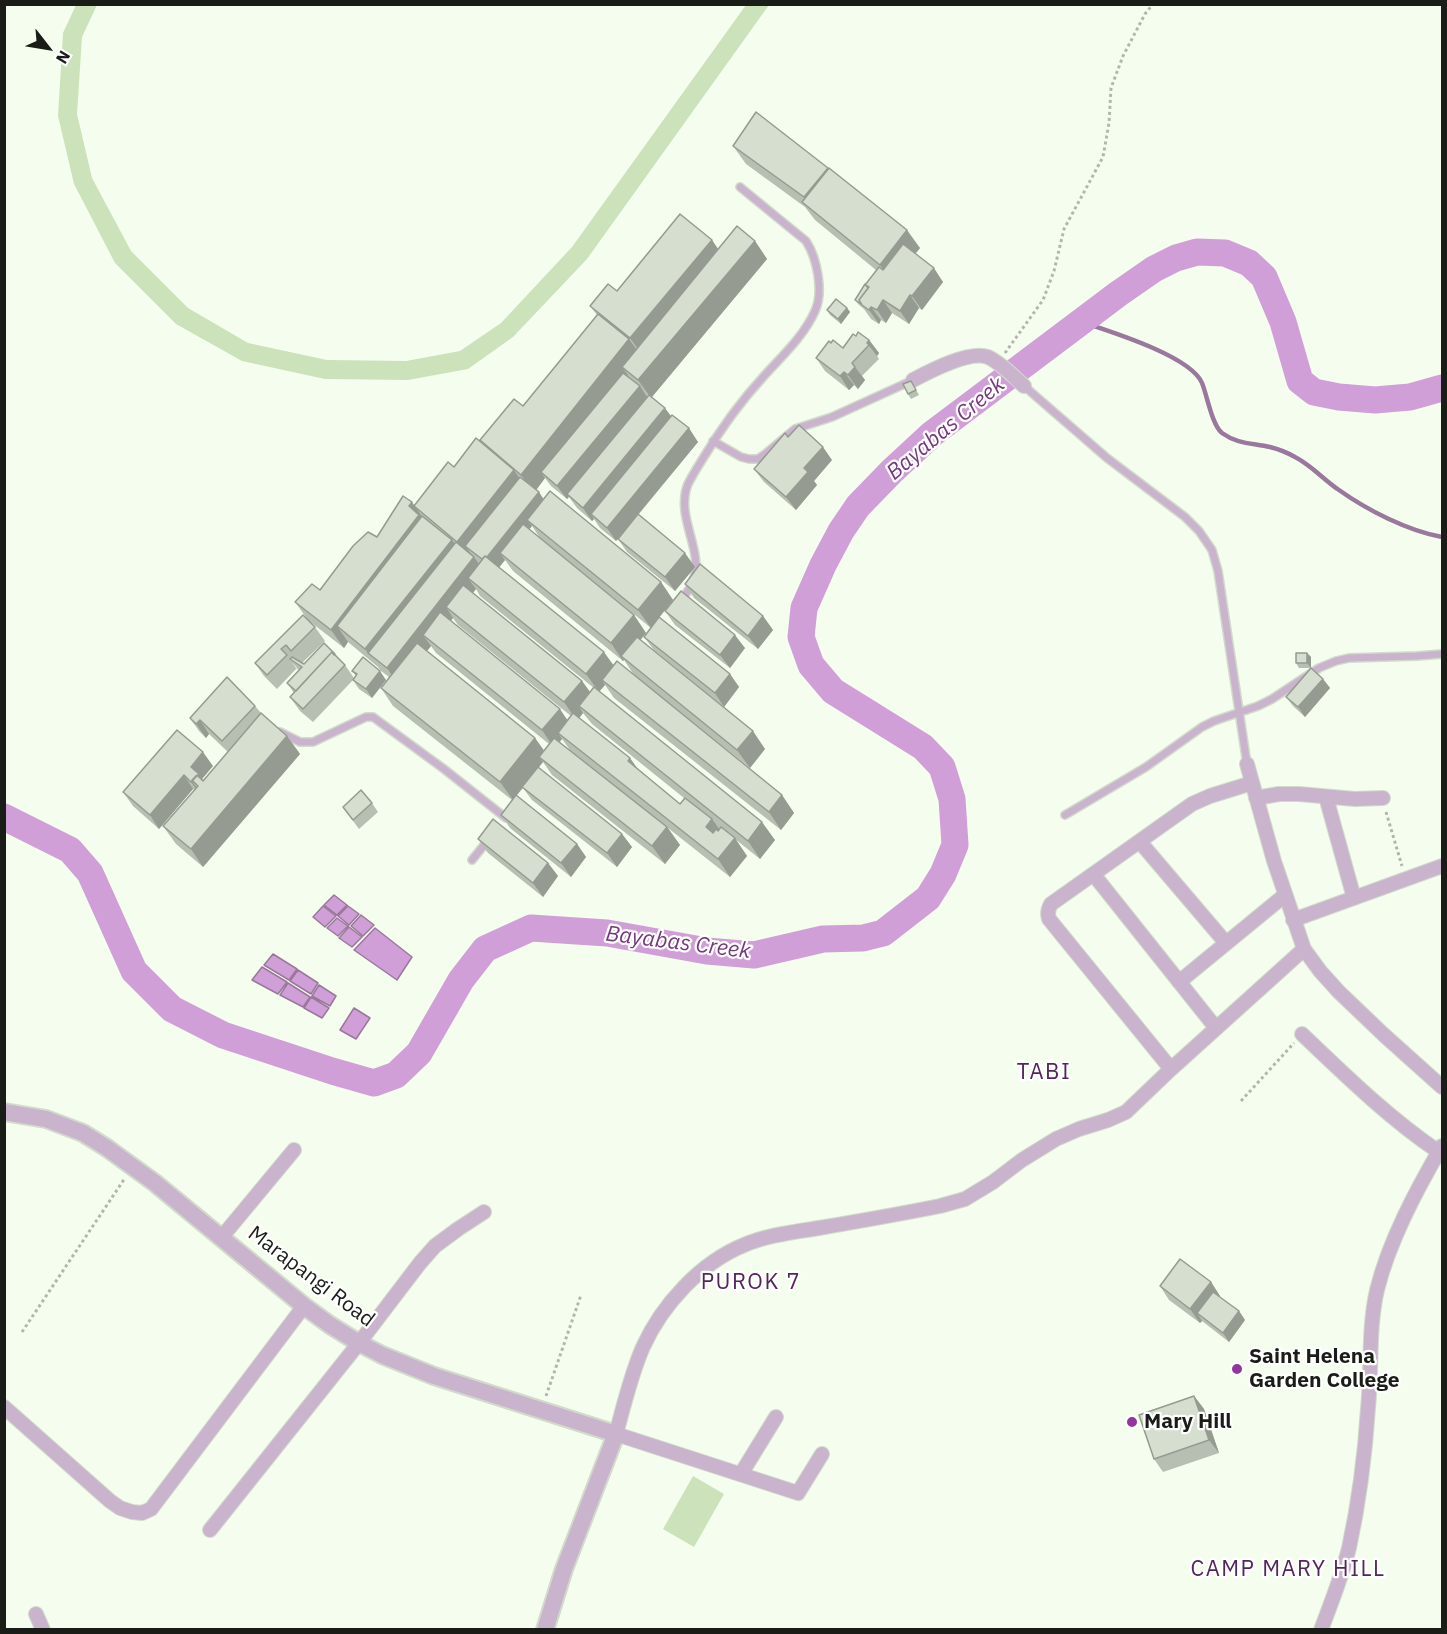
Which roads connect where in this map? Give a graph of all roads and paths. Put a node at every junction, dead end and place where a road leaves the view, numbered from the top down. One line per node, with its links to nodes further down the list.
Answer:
1 (1154, 4): 3 (path)
2 (740, 187): 6 (lane)
3 (1000, 365): 4 (street); 5 (street)
4 (913, 380): 6 (lane)
5 (1024, 386): 9 (lane)
6 (713, 441): 7 (lane)
7 (674, 609)
8 (1443, 654): 9 (lane)
9 (1238, 712): 11 (lane); 17 (lane)
10 (273, 730): 18 (lane)
11 (1246, 764): 12 (street)
12 (1252, 783): 14 (street); 21 (street)
13 (1326, 797): 14 (street); 15 (street); 27 (street)
14 (1256, 798): 26 (street)
15 (1383, 798): 25 (path)
16 (513, 809): 18 (lane)
17 (1065, 815)
18 (506, 818): 19 (lane)
19 (499, 827)
20 (492, 835): 22 (lane)
21 (1140, 842): 24 (street); 29 (street)
22 (471, 860)
23 (1443, 866): 25 (street)
24 (1094, 875): 31 (street); 34 (street)
25 (1405, 879): 27 (street)
26 (1285, 895): 28 (street); 29 (street)
27 (1354, 898): 28 (street)
28 (1293, 920): 30 (street)
29 (1226, 943): 31 (street)
30 (1304, 949): 32 (street); 35 (street)
31 (1179, 982): 32 (street)
32 (1216, 1028): 34 (street)
33 (1302, 1034): 36 (path); 38 (street)
34 (1171, 1069): 50 (street)
35 (1443, 1087)
36 (1241, 1101)
37 (4, 1112): 40 (street, Marapangi Road)
38 (1441, 1149): 57 (street)
39 (294, 1150): 42 (street)
40 (133, 1166): 42 (street, Marapangi Road); 45 (path)
41 (484, 1212): 46 (street)
42 (221, 1238): 44 (street, Marapangi Road)
43 (581, 1295): 48 (path)
44 (304, 1306): 46 (street, Marapangi Road); 47 (street)
45 (22, 1332)
46 (359, 1343): 48 (street, Marapangi Road); 53 (street)
47 (4, 1407)
48 (541, 1410): 50 (street, Marapangi Road)
49 (776, 1417): 52 (street)
50 (616, 1434): 52 (street); 56 (street)
51 (822, 1454): 52 (street)
52 (741, 1474)
53 (210, 1530)
54 (36, 1614): 55 (street)
55 (43, 1629)
56 (545, 1629)
57 (1321, 1629)

